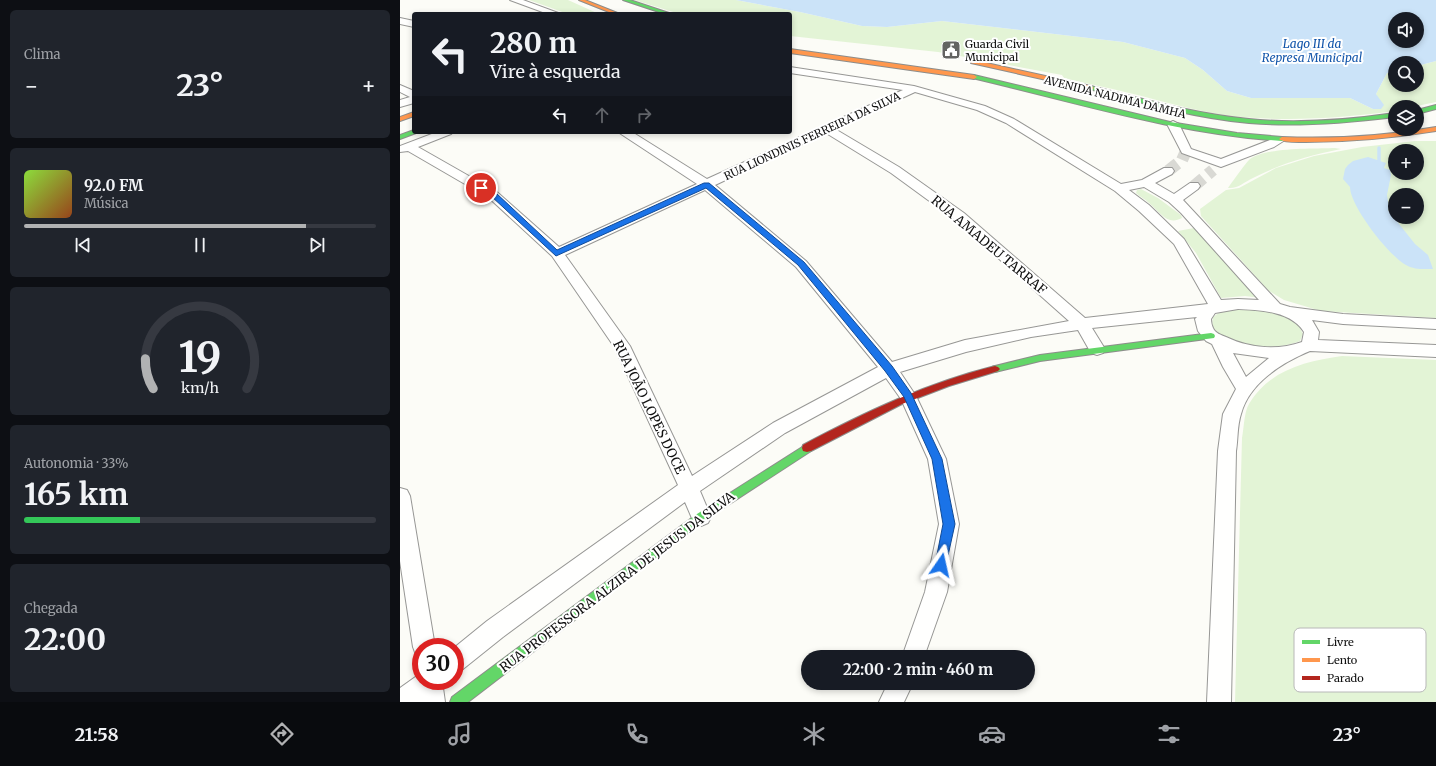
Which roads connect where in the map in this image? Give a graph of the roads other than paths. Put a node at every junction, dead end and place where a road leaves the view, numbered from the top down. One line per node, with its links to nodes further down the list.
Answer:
1 (514, 0): 5 (street)
2 (581, 0): 6 (main road)
3 (625, 0): 4 (main road)
4 (644, 7): 7 (main road); 8 (main road)
5 (551, 12)
6 (614, 12)
7 (622, 12)
8 (663, 12)
9 (400, 21): 10 (street)
10 (412, 24)
11 (792, 51): 26 (main road, AVENIDA NADIMA DAMHA)
12 (961, 60): 20 (main road, AVENIDA NADIMA DAMHA)
13 (792, 70): 15 (street)
14 (400, 88): 16 (street)
15 (914, 90): 27 (street, RUA LIONDINIS FERREIRA DA SILVA); 38 (street)
16 (412, 94)
17 (412, 100): 18 (street)
18 (400, 104)
19 (1436, 108): 21 (main road)
20 (1182, 110): 25 (main road, AVENIDA NADIMA DAMHA); 26 (main road)
21 (1424, 111)
22 (412, 115): 24 (main road)
23 (1388, 116): 25 (main road, AVENIDA NADIMA DAMHA)
24 (400, 119)
25 (1274, 122): 32 (main road)
26 (1173, 124): 32 (main road, AVENIDA NADIMA DAMHA); 32 (street)
27 (827, 129): 36 (street, RUA LIONDINIS FERREIRA DA SILVA); 45 (street, RUA AMADEU TARRAF)
28 (1436, 129): 32 (main road, AVENIDA NADIMA DAMHA)
29 (412, 134): 33 (main road)
30 (440, 134): 33 (street)
31 (627, 134): 36 (street)
32 (1279, 140)
33 (403, 145): 42 (street, RUA JOÃO LOPES DOCE)
34 (1168, 171): 35 (street)
35 (1146, 183): 38 (street); 39 (street)
36 (707, 185): 42 (street, RUA LIONDINIS FERREIRA DA SILVA); 51 (street)
37 (1194, 186): 39 (street)
38 (1119, 188): 41 (street)
39 (1175, 200): 40 (street)
40 (1196, 223): 41 (street); 44 (street)
41 (1165, 228): 43 (street)
42 (556, 254): 54 (street, RUA JOÃO LOPES DOCE)
43 (1212, 308): 44 (street); 45 (street); 47 (street)
44 (1279, 309): 46 (street); 48 (street)
45 (1082, 324): 49 (street, RUA AMADEU TARRAF); 51 (street)
46 (1436, 324)
47 (1215, 339): 48 (street); 49 (main road, RUA PROFESSORA ALZIRA DE JESUS DA SILVA); 52 (street)
48 (1301, 348): 50 (street); 52 (street)
49 (1097, 349): 53 (main road, RUA PROFESSORA ALZIRA DE JESUS DA SILVA)
50 (1436, 351)
51 (888, 369): 53 (street); 54 (street)
52 (1244, 388): 67 (street)
53 (908, 396): 56 (main road, RUA PROFESSORA ALZIRA DE JESUS DA SILVA); 58 (street)
54 (689, 488): 56 (street, RUA JOÃO LOPES DOCE); 59 (street)
55 (400, 496): 57 (street)
56 (701, 517): 65 (main road, RUA PROFESSORA ALZIRA DE JESUS DA SILVA)
57 (423, 638)
58 (915, 650)
59 (464, 654)
60 (417, 690): 63 (street)
61 (431, 690): 64 (street)
62 (897, 690): 66 (street)
63 (400, 702)
64 (432, 702)
65 (457, 702)
66 (891, 702)
67 (1219, 702)

